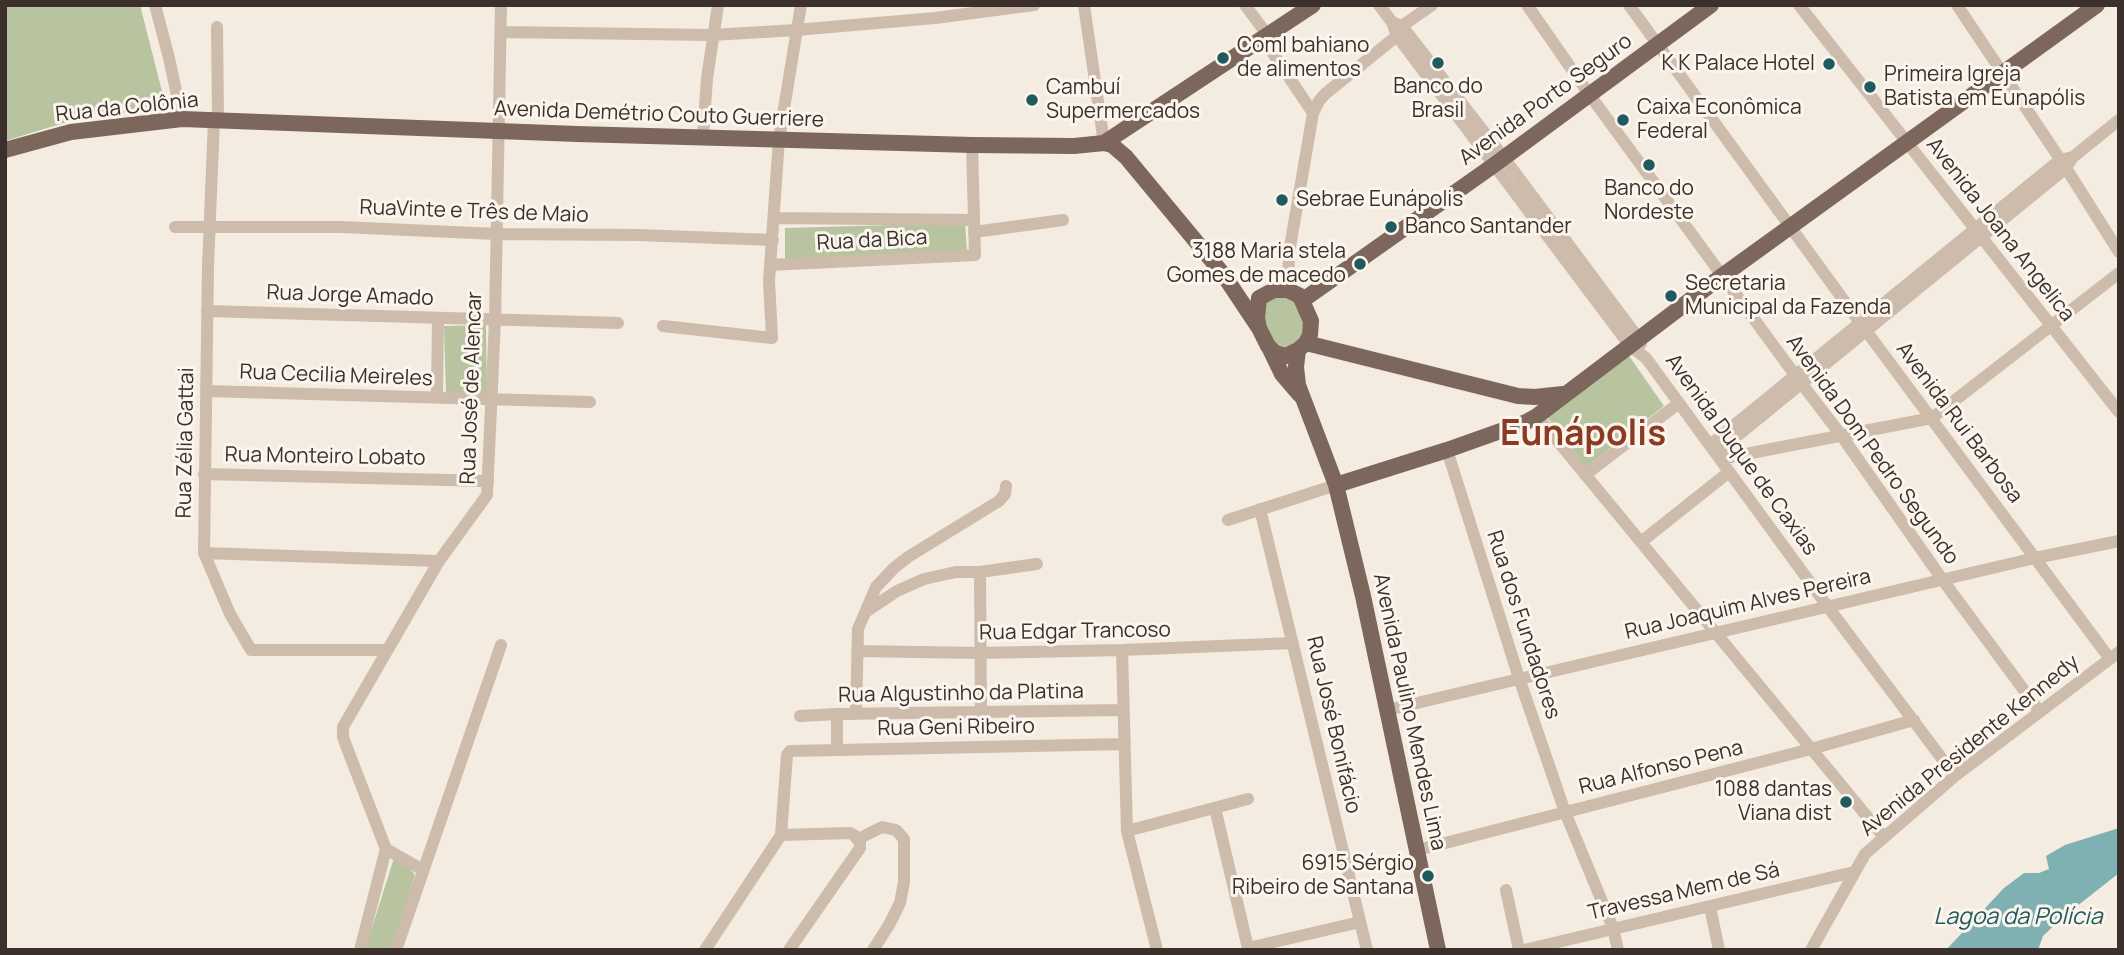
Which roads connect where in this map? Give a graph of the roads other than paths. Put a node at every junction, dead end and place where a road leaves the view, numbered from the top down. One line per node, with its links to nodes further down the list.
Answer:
1 (155, 5): 27 (street)
2 (501, 5): 20 (street, Rua José de Alencar)
3 (718, 5): 21 (street)
4 (801, 5): 19 (street)
5 (1034, 5): 19 (street)
6 (1084, 5): 33 (street)
7 (1245, 5): 22 (street)
8 (1313, 5): 22 (main road)
9 (1379, 5): 18 (street, Avenida Duque de Caxias)
10 (1432, 5): 18 (street)
11 (1527, 5): 25 (street, Avenida Dom Pedro Segundo)
12 (1629, 5): 23 (street, Avenida Rui Barbosa)
13 (1711, 5): 23 (main road, Avenida Porto Seguro)
14 (1799, 5): 34 (street, Avenida Joana Angelica)
15 (1956, 5): 24 (street)
16 (2097, 5): 24 (main road)
17 (218, 27): 28 (street, Rua Zélia Gattai)
18 (1397, 28): 26 (street); 37 (street, Avenida Duque de Caxias)
19 (796, 30): 21 (street); 32 (street)
20 (501, 32): 21 (street); 30 (street, Rua José de Alencar)
21 (712, 35): 31 (street)
22 (1265, 36): 26 (street); 33 (main road)
23 (1658, 44): 25 (main road, Avenida Porto Seguro); 44 (street, Avenida Rui Barbosa)
24 (2001, 74): 34 (main road); 38 (street)
25 (1589, 94): 37 (main road, Avenida Porto Seguro); 52 (street, Avenida Dom Pedro Segundo)
26 (1313, 113): 53 (street)
27 (182, 120): 28 (main road, Rua da Colônia); 36 (main road, Rua da Colônia)
28 (216, 120): 30 (main road, Avenida Demétrio Couto Guerriere); 43 (street, Rua Zélia Gattai)
29 (2119, 120): 38 (street)
30 (499, 131): 31 (main road, Avenida Demétrio Couto Guerriere); 46 (street, Rua José de Alencar)
31 (703, 136): 32 (main road, Avenida Demétrio Couto Guerriere)
32 (779, 139): 35 (main road, Avenida Demétrio Couto Guerriere); 39 (street)
33 (1104, 143): 35 (main road, Avenida Demétrio Couto Guerriere); 51 (main road)
34 (1906, 143): 44 (main road); 45 (street, Avenida Joana Angelica)
35 (972, 145): 41 (street)
36 (5, 150)
37 (1499, 161): 55 (main road, Avenida Porto Seguro); 64 (street, Avenida Duque de Caxias)
38 (2066, 162): 45 (street); 48 (street)
39 (774, 218): 41 (street); 47 (street)
40 (1063, 220): 41 (street)
41 (974, 226): 49 (street, Rua da Bica)
42 (175, 227): 43 (street, RuaVinte e Três de Maio)
43 (210, 227): 46 (street, RuaVinte e Três de Maio); 56 (street, Rua Zélia Gattai)
44 (1791, 227): 52 (main road); 62 (street, Avenida Rui Barbosa)
45 (1978, 233): 61 (street, Avenida Joana Angelica); 62 (street)
46 (497, 234): 47 (street, RuaVinte e Três de Maio); 58 (street, Rua José de Alencar)
47 (772, 240): 49 (street)
48 (2119, 252)
49 (771, 265): 60 (street)
50 (2119, 273): 61 (street)
51 (1223, 274): 54 (main road); 63 (main road)
52 (1722, 276): 64 (main road); 67 (street, Avenida Dom Pedro Segundo)
53 (1288, 290): 54 (main road); 55 (main road)
54 (1259, 298): 63 (main road)
55 (1303, 300): 66 (main road)
56 (207, 311): 57 (street, Rua Jorge Amado); 68 (street, Rua Zélia Gattai)
57 (438, 318): 58 (street, Rua Jorge Amado); 71 (street)
58 (495, 320): 59 (street, Rua Jorge Amado); 73 (street, Rua José de Alencar)
59 (618, 323)
60 (663, 326)
61 (2051, 326): 76 (street, Avenida Joana Angelica); 78 (street)
62 (1864, 327): 67 (street); 78 (street, Avenida Rui Barbosa)
63 (1259, 328): 65 (main road)
64 (1635, 342): 69 (main road); 75 (street, Avenida Duque de Caxias)
65 (1268, 346): 66 (main road); 72 (main road)
66 (1302, 346): 70 (main road); 72 (main road)
67 (1798, 379): 79 (street, Avenida Dom Pedro Segundo); 81 (street)
68 (206, 391): 71 (street, Rua Cecilia Meireles); 83 (street, Rua Zélia Gattai)
69 (1565, 393): 70 (main road); 77 (main road)
70 (1518, 396): 77 (main road)
71 (437, 397): 73 (street, Rua Cecilia Meireles)
72 (1302, 397): 86 (main road, Avenida Paulino Mendes Lima)
73 (491, 400): 74 (street, Rua Cecilia Meireles); 85 (street, Rua José de Alencar)
74 (590, 402)
75 (1679, 403): 81 (street, Avenida Duque de Caxias); 84 (street)
76 (2119, 412)
77 (1537, 416): 80 (main road); 84 (street)
78 (1932, 418): 79 (street); 93 (street, Avenida Rui Barbosa)
79 (1841, 435): 81 (street); 97 (street, Avenida Dom Pedro Segundo)
80 (1447, 450): 86 (main road); 108 (street, Rua dos Fundadores)
81 (1715, 452): 82 (street, Avenida Duque de Caxias)
82 (1729, 472): 91 (street); 98 (street, Avenida Duque de Caxias)
83 (204, 474): 85 (street, Rua Monteiro Lobato); 92 (street, Rua Zélia Gattai)
84 (1585, 475): 91 (street)
85 (488, 481): 94 (street, Rua José de Alencar)
86 (1336, 485): 88 (street); 110 (main road, Avenida Paulino Mendes Lima)
87 (1006, 486): 99 (street)
88 (1260, 509): 89 (street); 101 (street, Rua José Bonifácio)
89 (1228, 520)
90 (2119, 541): 93 (street, Rua Joaquim Alves Pereira)
91 (1641, 542): 100 (street)
92 (204, 553): 94 (street); 103 (street, Rua Zélia Gattai)
93 (2035, 558): 97 (street, Rua Joaquim Alves Pereira); 107 (street, Avenida Rui Barbosa)
94 (439, 561): 103 (street, Rua José de Alencar)
95 (1037, 564): 96 (street)
96 (980, 572): 99 (street); 106 (street)
97 (1942, 579): 98 (street, Rua Joaquim Alves Pereira); 111 (street, Avenida Dom Pedro Segundo)
98 (1828, 607): 100 (street, Rua Joaquim Alves Pereira); 116 (street, Avenida Duque de Caxias)
99 (867, 611): 105 (street)
100 (1716, 631): 108 (street, Rua Joaquim Alves Pereira); 119 (street)
101 (1293, 643): 104 (street, Rua Edgar Trancoso); 134 (street, Rua José Bonifácio)
102 (501, 645): 130 (street)
103 (387, 650): 128 (street, Rua José de Alencar)
104 (1122, 650): 106 (street, Rua Edgar Trancoso); 109 (street)
105 (857, 651): 106 (street, Rua Edgar Trancoso); 114 (street)
106 (980, 653): 112 (street)
107 (2116, 655): 111 (street, Avenida Presidente Kennedy)
108 (1519, 678): 110 (street, Rua Joaquim Alves Pereira); 123 (street, Rua dos Fundadores)
109 (1123, 710): 112 (street, Rua Algustinho da Platina); 117 (street)
110 (1387, 710): 129 (main road, Avenida Paulino Mendes Lima)
111 (2040, 712): 120 (street, Avenida Presidente Kennedy)
112 (981, 713): 114 (street, Rua Algustinho da Platina)
113 (836, 714): 114 (street, Rua Algustinho da Platina); 115 (street, Rua Algustinho da Platina); 118 (street)
114 (856, 714)
115 (800, 716)
116 (1914, 720): 119 (street, Rua Alfonso Pena); 120 (street, Avenida Duque de Caxias)
117 (1125, 744): 118 (street, Rua Geni Ribeiro); 124 (street)
118 (837, 749): 125 (street, Rua Geni Ribeiro)
119 (1811, 749): 123 (street, Rua Alfonso Pena); 126 (street)
120 (1955, 776): 126 (street, Avenida Presidente Kennedy)
121 (1248, 799): 122 (street)
122 (1215, 808): 124 (street); 134 (street)
123 (1565, 812): 129 (street, Rua Alfonso Pena); 135 (street, Rua dos Fundadores)
124 (1127, 831): 141 (street)
125 (781, 835): 127 (street); 138 (street)
126 (1884, 836): 131 (street, Avenida Presidente Kennedy)
127 (858, 839): 139 (street); 140 (street)
128 (386, 849): 130 (street); 136 (street)
129 (1418, 850): 143 (main road, Avenida Paulino Mendes Lima)
130 (423, 870): 137 (street)
131 (1854, 872): 133 (street, Travessa Mem de Sá); 147 (street, Avenida Presidente Kennedy)
132 (1506, 890): 144 (street)
133 (1710, 907): 135 (street, Travessa Mem de Sá); 146 (street)
134 (1360, 922): 142 (street, Rua José Bonifácio)
135 (1613, 929): 144 (street, Travessa Mem de Sá); 145 (street, Rua dos Fundadores)
136 (360, 950)
137 (396, 950)
138 (705, 950)
139 (789, 950)
140 (873, 950)
141 (1157, 950)
142 (1367, 950)
143 (1438, 950)
144 (1521, 950)
145 (1618, 950)
146 (1719, 950)
147 (1811, 950)

